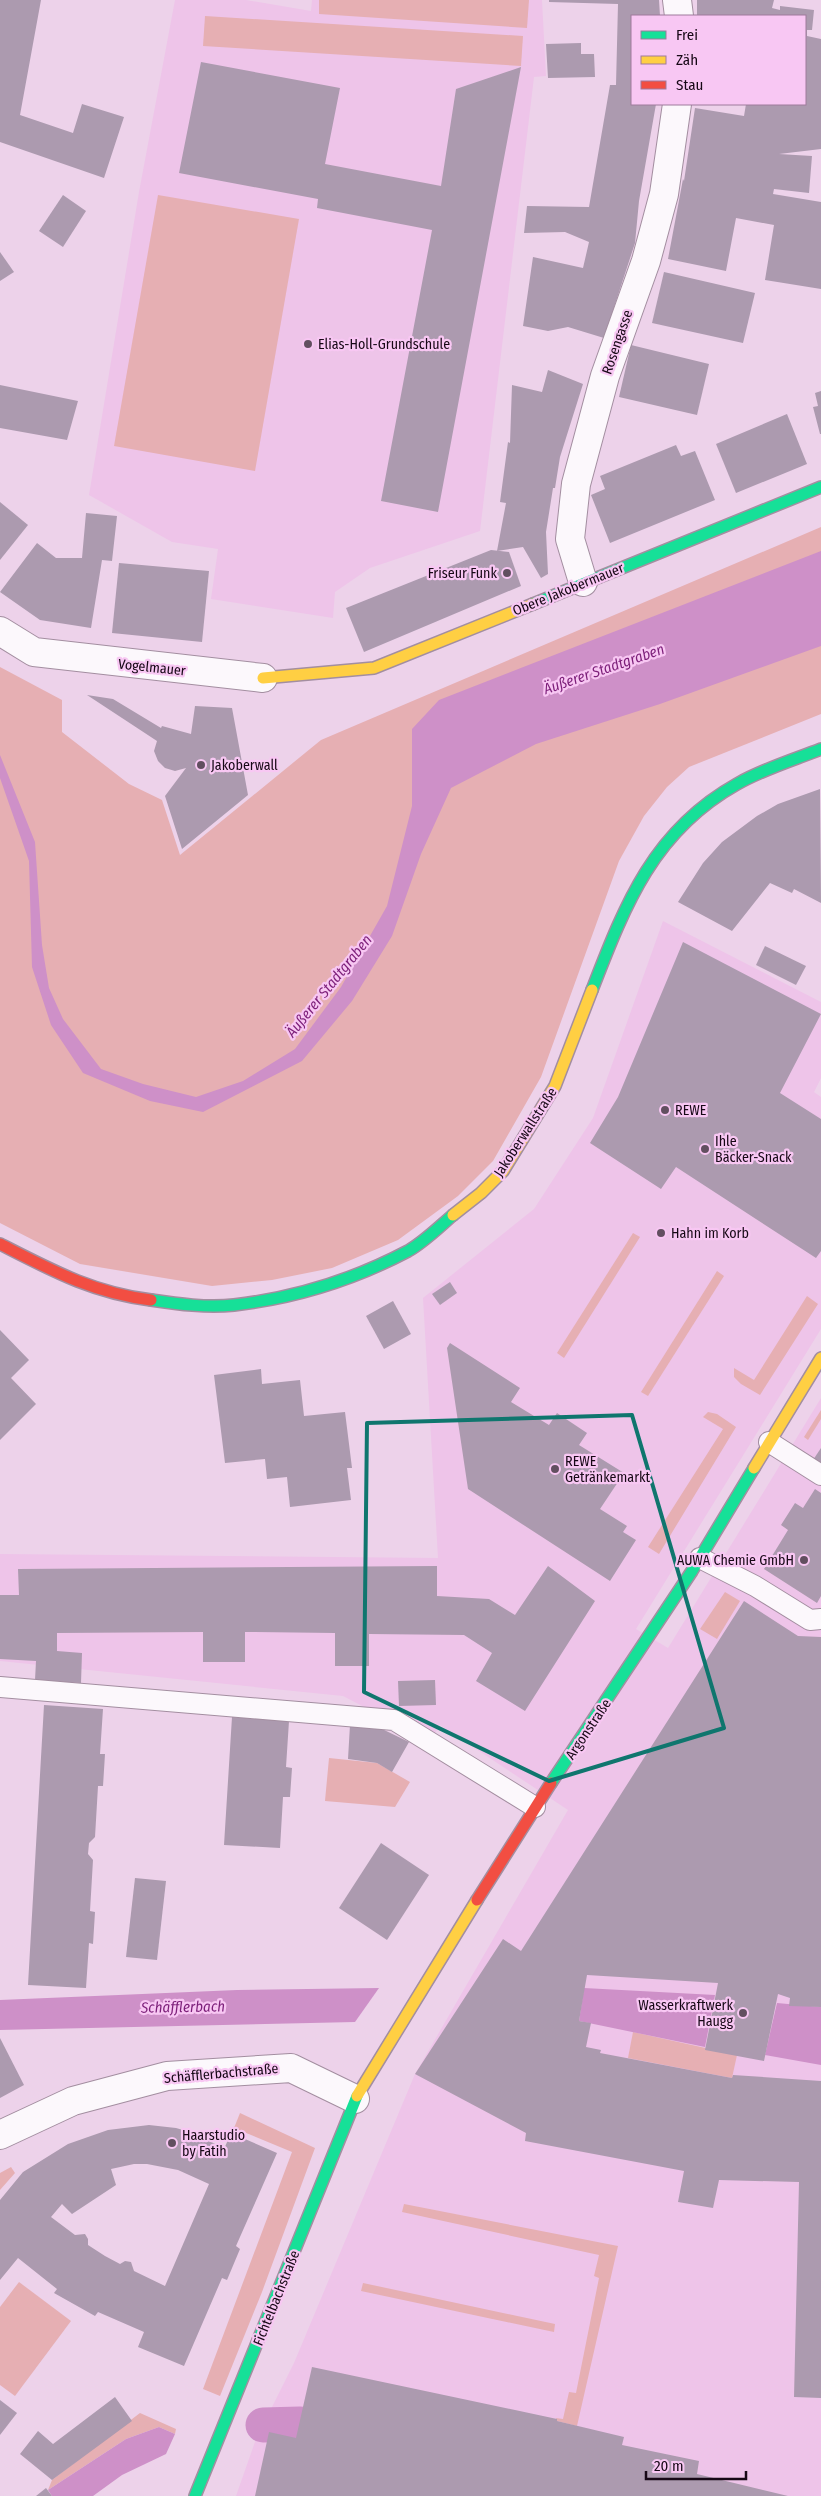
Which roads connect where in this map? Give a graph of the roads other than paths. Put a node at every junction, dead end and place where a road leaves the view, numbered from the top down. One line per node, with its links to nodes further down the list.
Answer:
1 (677, 0): 2 (street)
2 (679, 15)
3 (677, 105): 5 (street, Rosengasse)
4 (821, 486): 5 (street, Obere Jakobermauer)
5 (583, 582): 7 (street, Obere Jakobermauer)
6 (0, 631): 8 (street, Vogelmauer)
7 (310, 676): 8 (street, Vogelmauer)
8 (263, 678)
9 (821, 749): 10 (street, Jakoberwallstraße)
10 (0, 1244)
11 (821, 1358): 12 (street, Argonstraße)
12 (769, 1442): 13 (lane); 14 (street, Argonstraße)
13 (821, 1476)
14 (700, 1558): 15 (lane); 17 (street, Argonstraße)
15 (821, 1619)
16 (0, 1687): 17 (lane)
17 (535, 1807): 18 (street, Argonstraße)
18 (356, 2099): 19 (street, Schäfflerbachstraße); 20 (street, Fichtelbachstraße)
19 (0, 2135)
20 (195, 2496)

